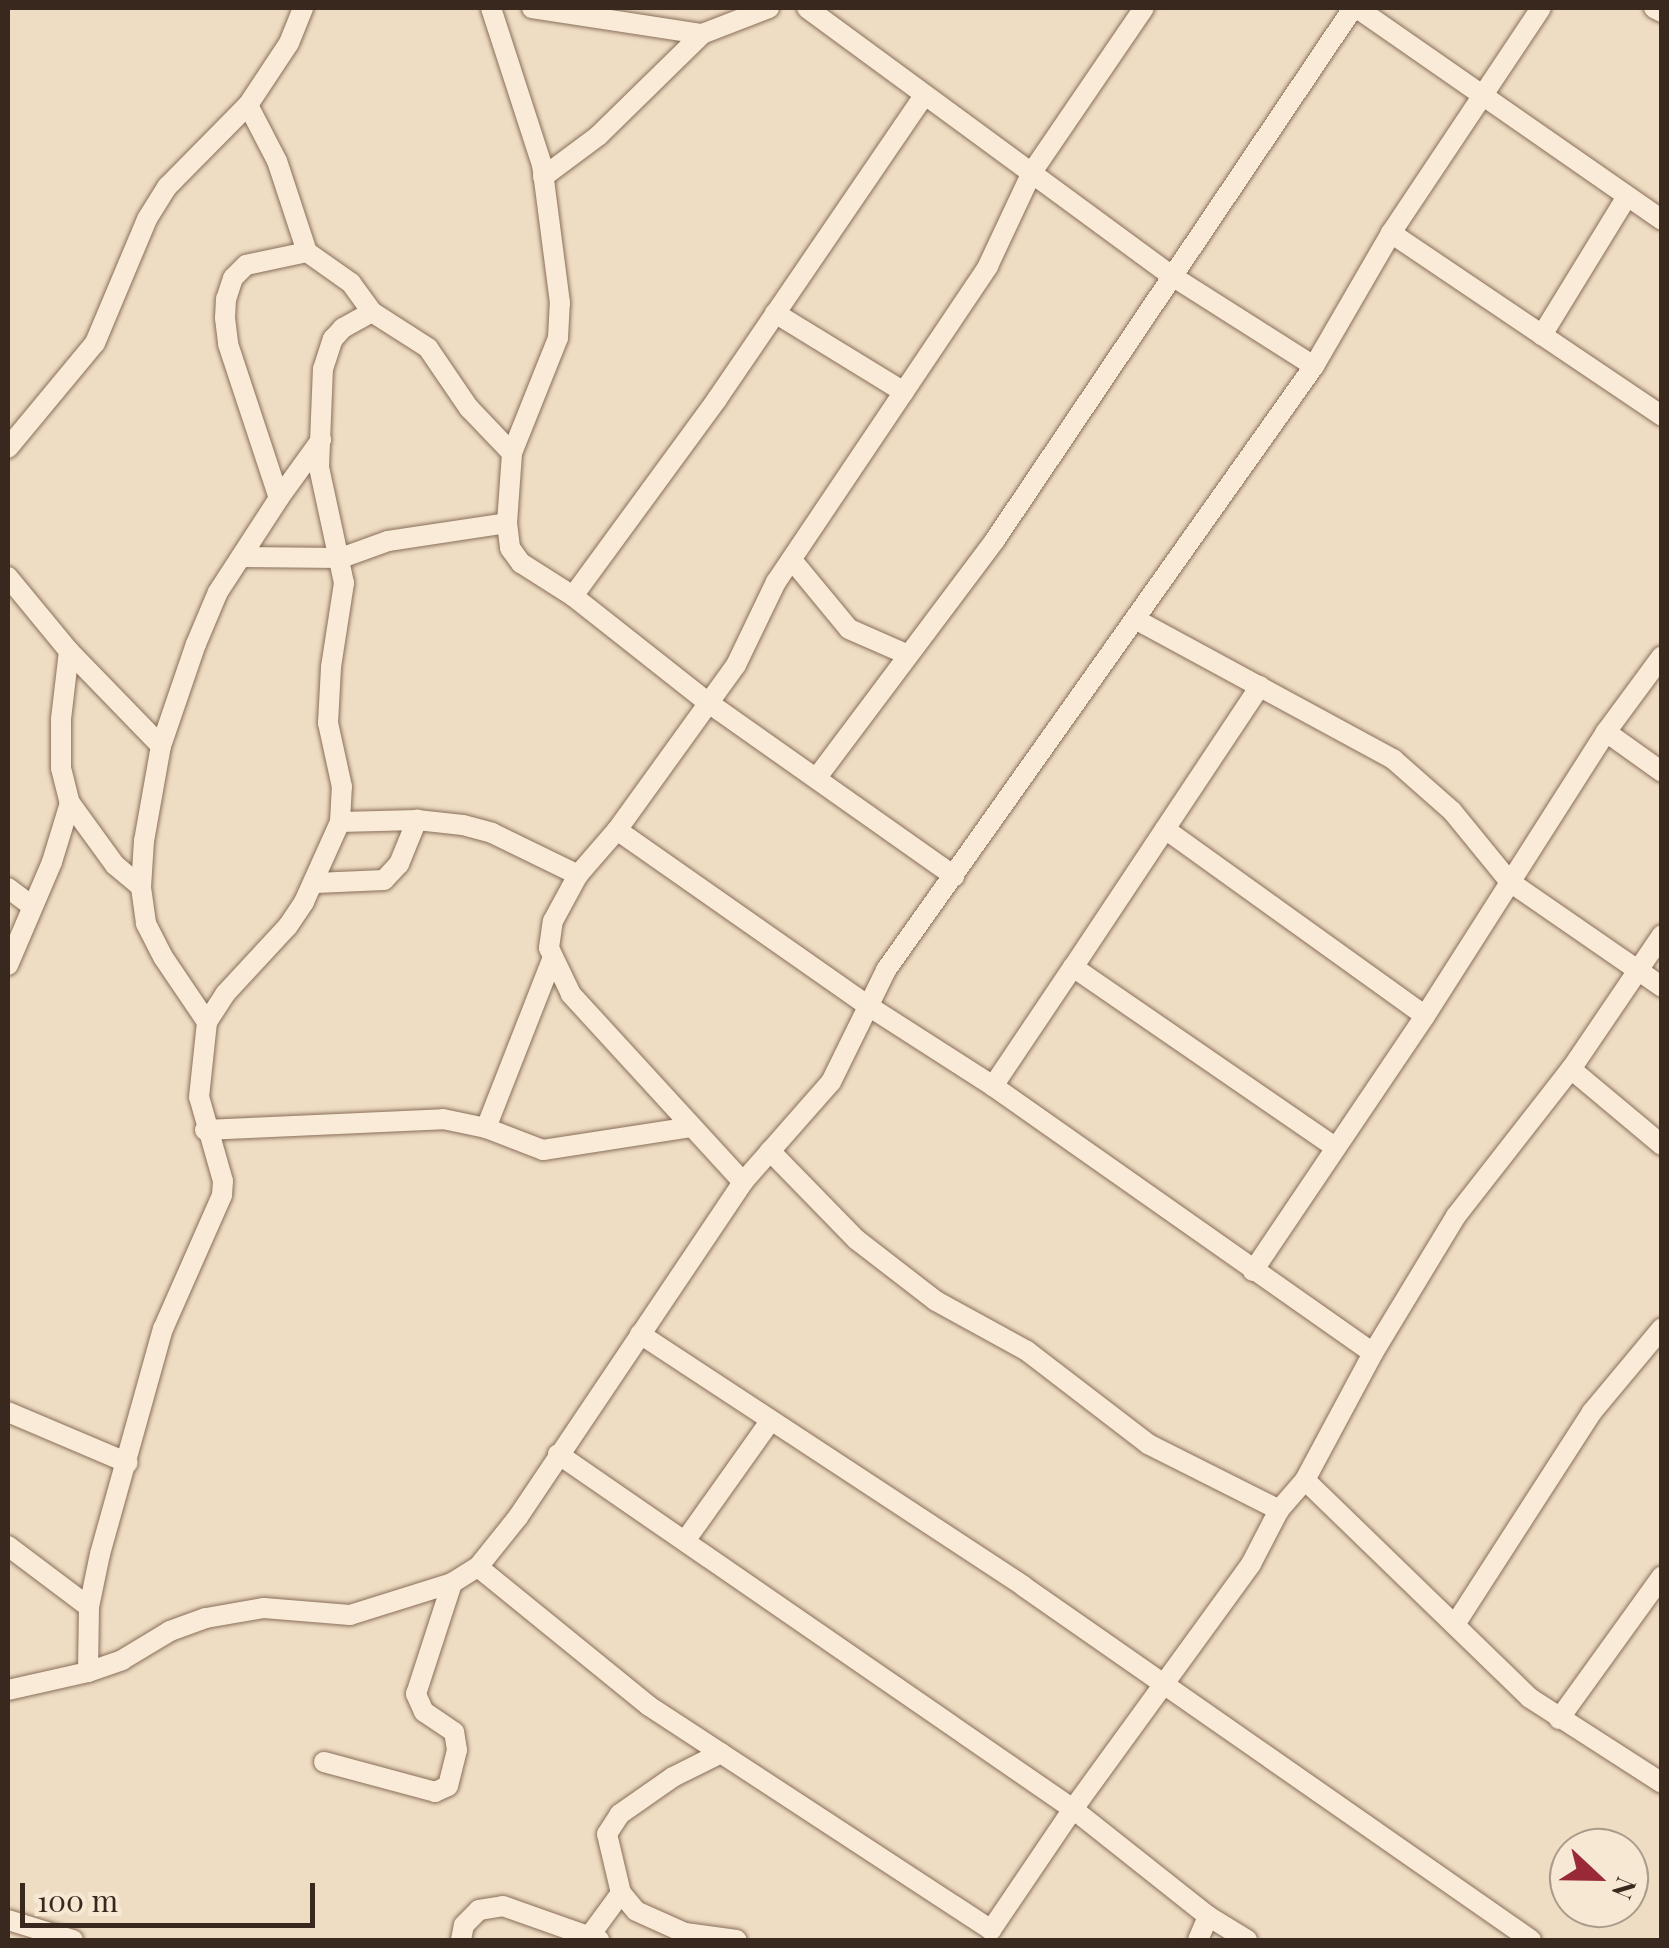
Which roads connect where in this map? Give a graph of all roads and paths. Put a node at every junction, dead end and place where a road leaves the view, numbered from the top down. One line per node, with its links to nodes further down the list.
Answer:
1 (303, 8): 15 (street)
2 (491, 8): 17 (street)
3 (532, 8): 11 (street)
4 (769, 8): 12 (street)
5 (807, 8): 14 (street)
6 (1144, 8): 16 (street)
7 (1355, 8): 13 (street); 22 (street)
8 (1541, 8): 13 (street)
9 (1654, 8): 10 (street)
10 (1662, 12)
11 (591, 13): 12 (street)
12 (702, 34): 17 (street)
13 (1486, 93): 18 (street); 20 (street)
14 (924, 96): 16 (street); 24 (street)
15 (248, 105): 21 (street); 30 (street)
16 (1032, 172): 22 (street); 27 (street)
17 (544, 177): 31 (street)
18 (1626, 198): 19 (street); 25 (street)
19 (1662, 220)
20 (1391, 232): 25 (street); 26 (street)
21 (308, 252): 23 (street); 32 (street)
22 (1172, 276): 26 (street); 41 (street)
23 (372, 312): 29 (street); 31 (street)
24 (775, 313): 27 (street); 38 (street)
25 (1542, 335): 28 (street)
26 (1314, 366): 39 (street)
27 (904, 392): 36 (street)
28 (1662, 416)
29 (322, 438): 32 (street); 35 (street)
30 (8, 448)
31 (512, 453): 33 (street)
32 (279, 498): 34 (street)
33 (507, 523): 35 (street); 38 (street)
34 (241, 557): 35 (street); 46 (street)
35 (341, 558): 51 (street)
36 (792, 560): 41 (street); 44 (street)
37 (8, 577): 40 (street)
38 (573, 596): 44 (street)
39 (1136, 619): 43 (street); 55 (street)
40 (69, 651): 46 (street); 49 (street)
41 (906, 654): 48 (street)
42 (1662, 656): 45 (street)
43 (1260, 686): 52 (street); 56 (street)
44 (706, 701): 48 (street); 53 (street)
45 (1606, 732): 47 (street); 56 (street)
46 (161, 746): 58 (street)
47 (1662, 772)
48 (818, 776): 55 (street)
49 (70, 802): 58 (street); 60 (street)
50 (416, 820): 51 (street); 54 (street); 57 (street)
51 (340, 822): 57 (street)
52 (1165, 829): 64 (street); 68 (street)
53 (617, 830): 54 (street); 67 (street)
54 (578, 875): 62 (street)
55 (954, 876): 67 (street)
56 (1510, 882): 65 (street); 68 (street)
57 (316, 883): 69 (street)
58 (142, 887): 69 (street)
59 (8, 888): 60 (street)
60 (32, 906): 63 (street)
61 (1662, 935): 65 (street)
62 (552, 960): 72 (street); 73 (street)
63 (8, 965)
64 (1072, 968): 71 (street); 76 (street)
65 (1637, 970): 66 (street); 70 (street)
66 (1662, 987)
67 (870, 1007): 71 (street); 77 (street)
68 (1425, 1016): 76 (street)
69 (207, 1022): 74 (street)
70 (1571, 1069): 75 (street); 82 (street)
71 (994, 1086): 79 (street)
72 (692, 1127): 73 (street); 78 (street)
73 (486, 1128): 74 (street)
74 (205, 1130): 86 (street)
75 (1662, 1145)
76 (1336, 1148): 79 (street)
77 (770, 1151): 78 (street); 88 (street)
78 (744, 1182): 81 (street)
79 (1253, 1270): 82 (street)
80 (1662, 1328): 95 (street)
81 (640, 1334): 84 (street); 85 (street)
82 (1373, 1353): 87 (street)
83 (8, 1412): 86 (street)
84 (771, 1420): 89 (street); 97 (street)
85 (558, 1454): 89 (street); 91 (street)
86 (128, 1463): 94 (street)
87 (1305, 1480): 88 (street); 95 (street)
88 (1279, 1510): 97 (street)
89 (684, 1541): 103 (street)
90 (8, 1546): 94 (street)
91 (478, 1566): 93 (street); 100 (street)
92 (1662, 1576): 99 (street)
93 (452, 1584): 96 (street); 101 (street)
94 (89, 1607): 96 (street)
95 (1456, 1623): 99 (street)
96 (88, 1672): 98 (street)
97 (1160, 1686): 103 (street); 116 (street)
98 (8, 1690)
99 (1559, 1718): 102 (street)
100 (721, 1753): 104 (street); 108 (street)
101 (324, 1762)
102 (1662, 1783)
103 (1072, 1809): 105 (street); 108 (street)
104 (622, 1893): 109 (street); 113 (street)
105 (1208, 1916): 114 (street); 115 (street)
106 (541, 1918): 109 (street); 111 (street); 112 (street)
107 (8, 1920): 110 (street)
108 (987, 1935)
109 (595, 1937)
110 (73, 1940)
111 (461, 1940)
112 (546, 1940)
113 (737, 1940)
114 (1198, 1940)
115 (1246, 1940)
116 (1531, 1940)

